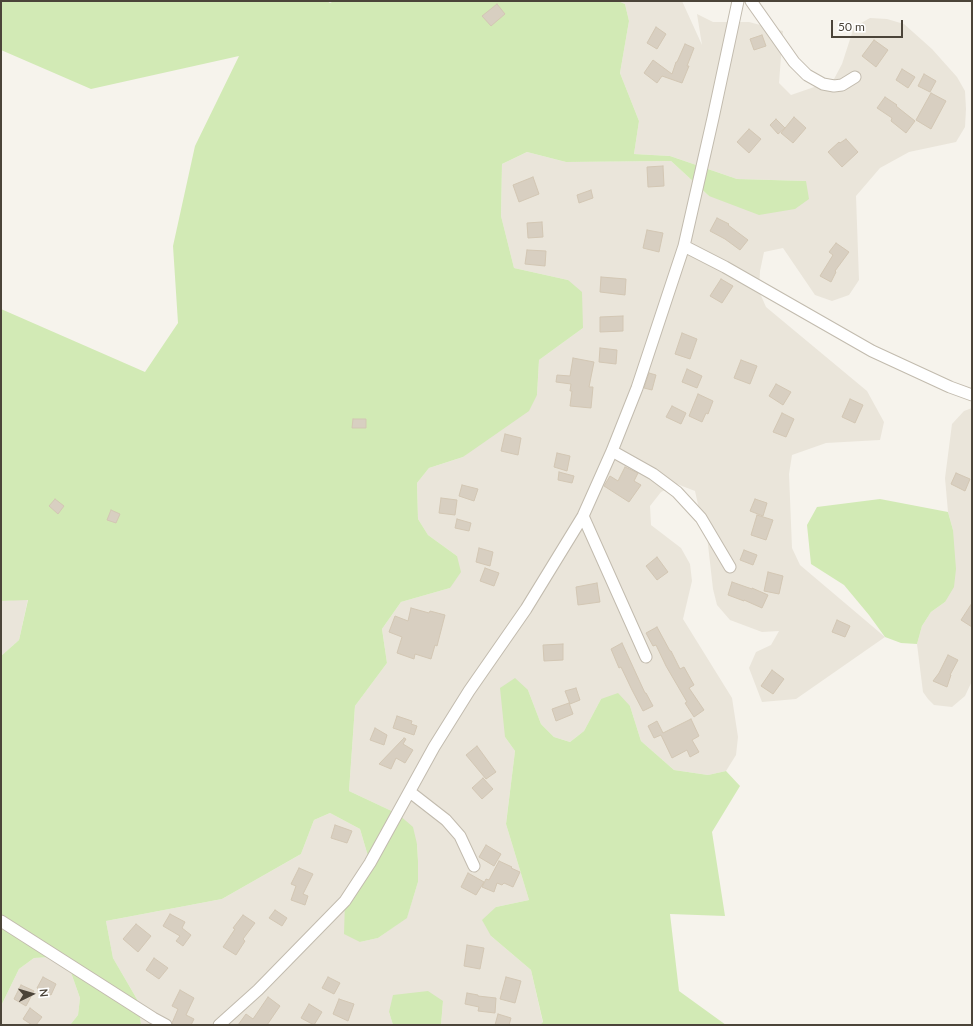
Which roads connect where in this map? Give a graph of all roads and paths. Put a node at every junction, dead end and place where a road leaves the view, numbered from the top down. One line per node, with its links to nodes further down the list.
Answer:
1 (738, 1): 4 (street)
2 (752, 1): 3 (street)
3 (856, 77)
4 (684, 246): 5 (street); 6 (street)
5 (972, 395)
6 (612, 451): 7 (street); 8 (street)
7 (583, 516): 9 (street); 10 (street)
8 (730, 566)
9 (646, 656)
10 (410, 792): 11 (street); 14 (street)
11 (474, 866)
12 (1, 920): 13 (street)
13 (166, 1025)
14 (219, 1025)

